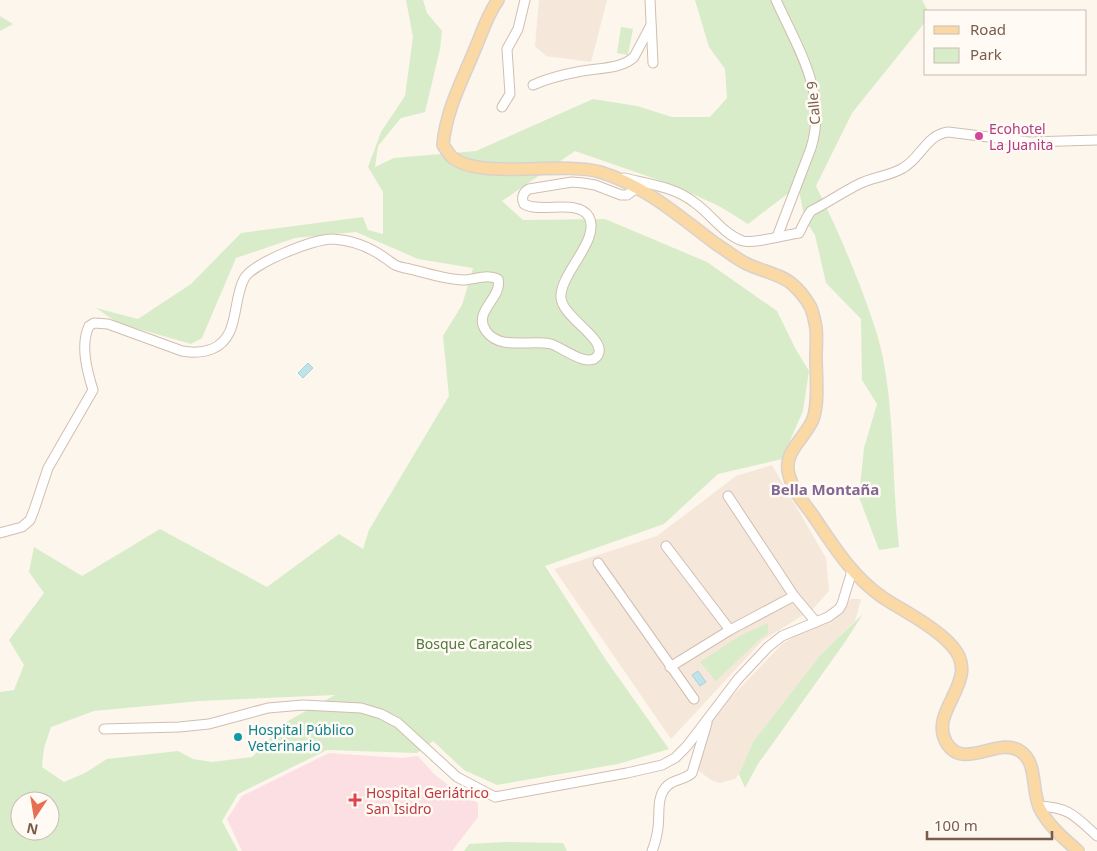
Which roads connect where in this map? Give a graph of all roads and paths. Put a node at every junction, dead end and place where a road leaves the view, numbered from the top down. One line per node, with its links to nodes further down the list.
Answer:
1 (498, 0): 10 (main road)
2 (525, 0): 8 (street)
3 (650, 0): 5 (street)
4 (776, 0): 12 (street, Calle 9)
5 (652, 25): 6 (street); 7 (street)
6 (653, 62)
7 (533, 84)
8 (502, 107)
9 (1097, 140): 12 (street)
10 (599, 172): 11 (main road); 12 (street)
11 (638, 187): 14 (street); 17 (main road)
12 (777, 236)
13 (728, 496): 18 (street)
14 (0, 533)
15 (666, 546): 20 (street)
16 (598, 563): 21 (street)
17 (852, 572): 19 (street); 25 (main road)
18 (794, 596): 19 (street); 20 (street)
19 (816, 622): 23 (street)
20 (730, 630): 21 (street)
21 (670, 667): 22 (street)
22 (694, 699)
23 (709, 718): 24 (street); 27 (street)
24 (104, 729)
25 (1038, 806): 26 (street); 28 (main road)
26 (1097, 836)
27 (652, 851)
28 (1078, 851)

